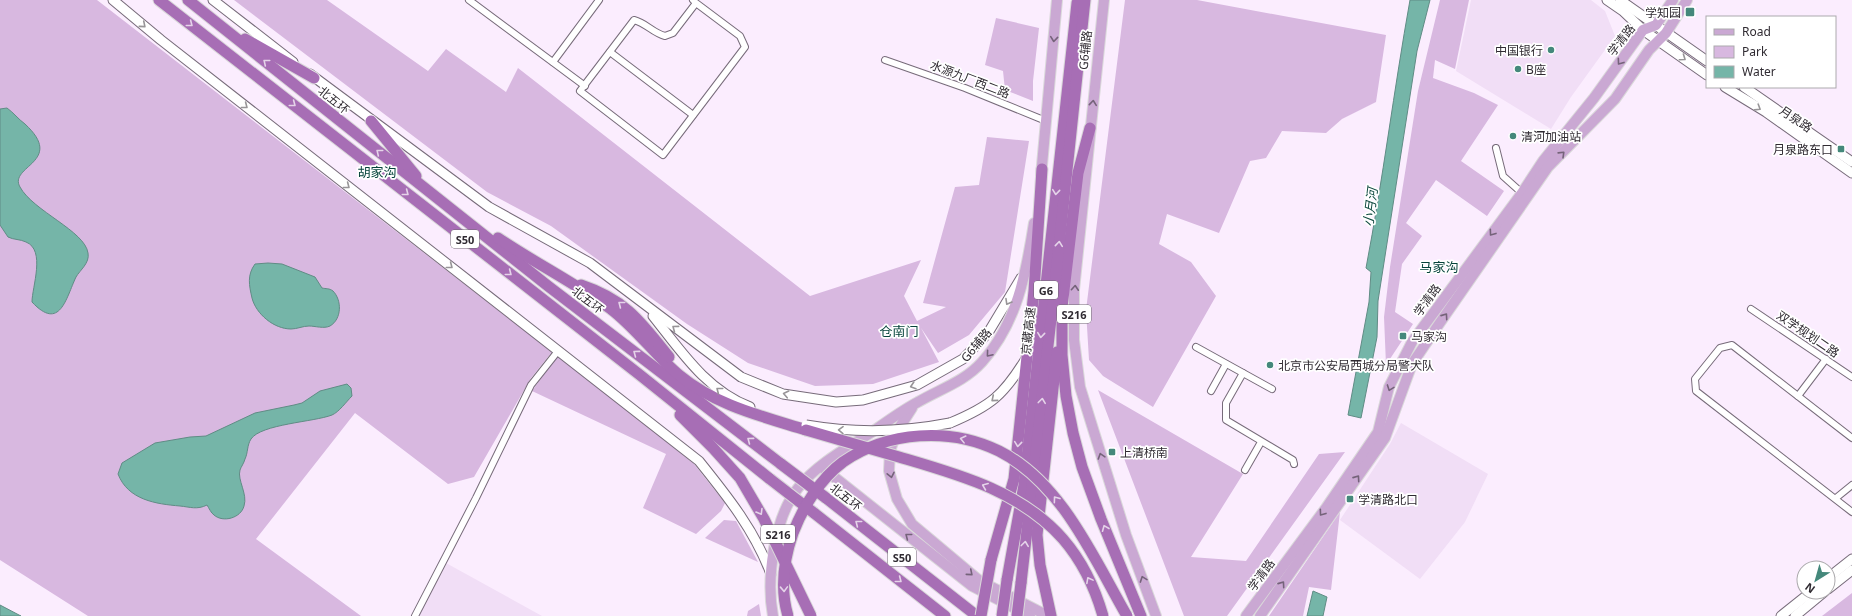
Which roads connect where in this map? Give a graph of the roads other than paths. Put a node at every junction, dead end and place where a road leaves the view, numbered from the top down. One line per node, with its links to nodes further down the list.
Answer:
1 (113, 0): 44 (street, one-way to 44)
2 (160, 0): 49 (highway, S50, one-way to 49)
3 (188, 0): 16 (highway, 北五环 / S50)
4 (213, 0): 25 (street)
5 (469, 0): 23 (street)
6 (599, 0): 23 (street)
7 (1058, 0): 31 (main road, G6辅路 / S216, one-way to 31)
8 (1077, 0): 78 (highway, 京藏高速 / G6, one-way to 78, bridge)
9 (1085, 0): 79 (highway, 京藏高速 / G6, one-way to 9, bridge)
10 (1104, 0): 32 (main road, G6辅路 / S216, one-way to 10)
11 (1607, 0): 18 (street)
12 (1620, 0): 17 (street)
13 (1673, 0): 17 (main road)
14 (1687, 0): 19 (main road, 学清路)
15 (694, 1): 20 (street); 29 (street)
16 (215, 22): 25 (highway); 38 (highway, 北五环 / S50, one-way to 16)
17 (1656, 25): 18 (main road, 学清路); 19 (street)
18 (1643, 30): 19 (street); 37 (main road, 学清路, one-way to 37)
19 (1663, 37): 22 (street); 24 (street, one-way to 24); 87 (main road, 学清路, one-way to 19)
20 (610, 52): 26 (street); 29 (street)
21 (885, 60): 31 (street, 水源九厂西二路)
22 (1706, 60)
23 (553, 62): 26 (street)
24 (1706, 74)
25 (314, 78): 30 (street)
26 (584, 86): 29 (street)
27 (1727, 88): 36 (street, 月泉路, one-way to 36)
28 (1745, 88): 34 (street, 月泉路)
29 (693, 115)
30 (371, 121): 38 (highway); 40 (street)
31 (1046, 121): 35 (main road, G6辅路 / S216)
32 (1090, 128): 41 (highway); 85 (main road, G6辅路 / S216, one-way to 32)
33 (1496, 148): 37 (street)
34 (1852, 162)
35 (1042, 169): 39 (main road, G6辅路 / S216); 45 (highway)
36 (1852, 173)
37 (1522, 193): 86 (main road, 学清路, one-way to 86)
38 (435, 197): 55 (highway, one-way to 38); 76 (highway, 北五环 / S50, one-way to 38, bridge)
39 (1027, 268): 40 (street, one-way to 40); 54 (main road, G6辅路 / S216, one-way to 54)
40 (645, 306): 55 (street, one-way to 40)
41 (1062, 307): 81 (highway); 84 (highway, one-way to 41)
42 (1751, 309): 46 (street, 双学规划二路)
43 (1196, 347): 47 (street)
44 (558, 351): 67 (street); 72 (street)
45 (1026, 358): 55 (street, one-way to 55, bridge); 77 (highway, one-way to 77, bridge)
46 (1826, 359): 50 (street, 双学规划二路); 53 (street)
47 (1226, 364): 48 (street); 52 (street)
48 (1243, 373): 51 (street); 57 (street)
49 (640, 375): 71 (highway, one-way to 71, bridge); 75 (highway, S50, one-way to 75, bridge)
50 (1852, 377)
51 (1272, 389)
52 (1211, 391)
53 (1798, 396): 56 (street); 62 (street)
54 (917, 402): 59 (main road, G6辅路 / S216); 81 (main road, one-way to 81)
55 (806, 427): 82 (highway, one-way to 55, bridge)
56 (1852, 438)
57 (1261, 442): 58 (street); 60 (street)
58 (1294, 464)
59 (821, 467): 67 (main road, G6辅路 / S216); 80 (main road, one-way to 59)
60 (1245, 470)
61 (1852, 485): 62 (street)
62 (1836, 498): 63 (street)
63 (1852, 512)
64 (1852, 559): 66 (street)
65 (1852, 570): 68 (street)
66 (1836, 572)
67 (772, 575): 73 (main road, G6辅路 / S216)
68 (1836, 583)
69 (1801, 600): 88 (street)
70 (1814, 600): 89 (street)
71 (810, 615)
72 (415, 616)
73 (773, 616)
74 (788, 616): 83 (highway, one-way to 74, bridge)
75 (945, 616)
76 (977, 616)
77 (981, 616)
78 (1002, 616)
79 (1017, 616)
80 (1030, 616)
81 (1049, 616)
82 (1103, 616)
83 (1127, 616)
84 (1141, 616)
85 (1156, 616)
86 (1246, 616)
87 (1260, 616)
88 (1781, 616)
89 (1795, 616)

